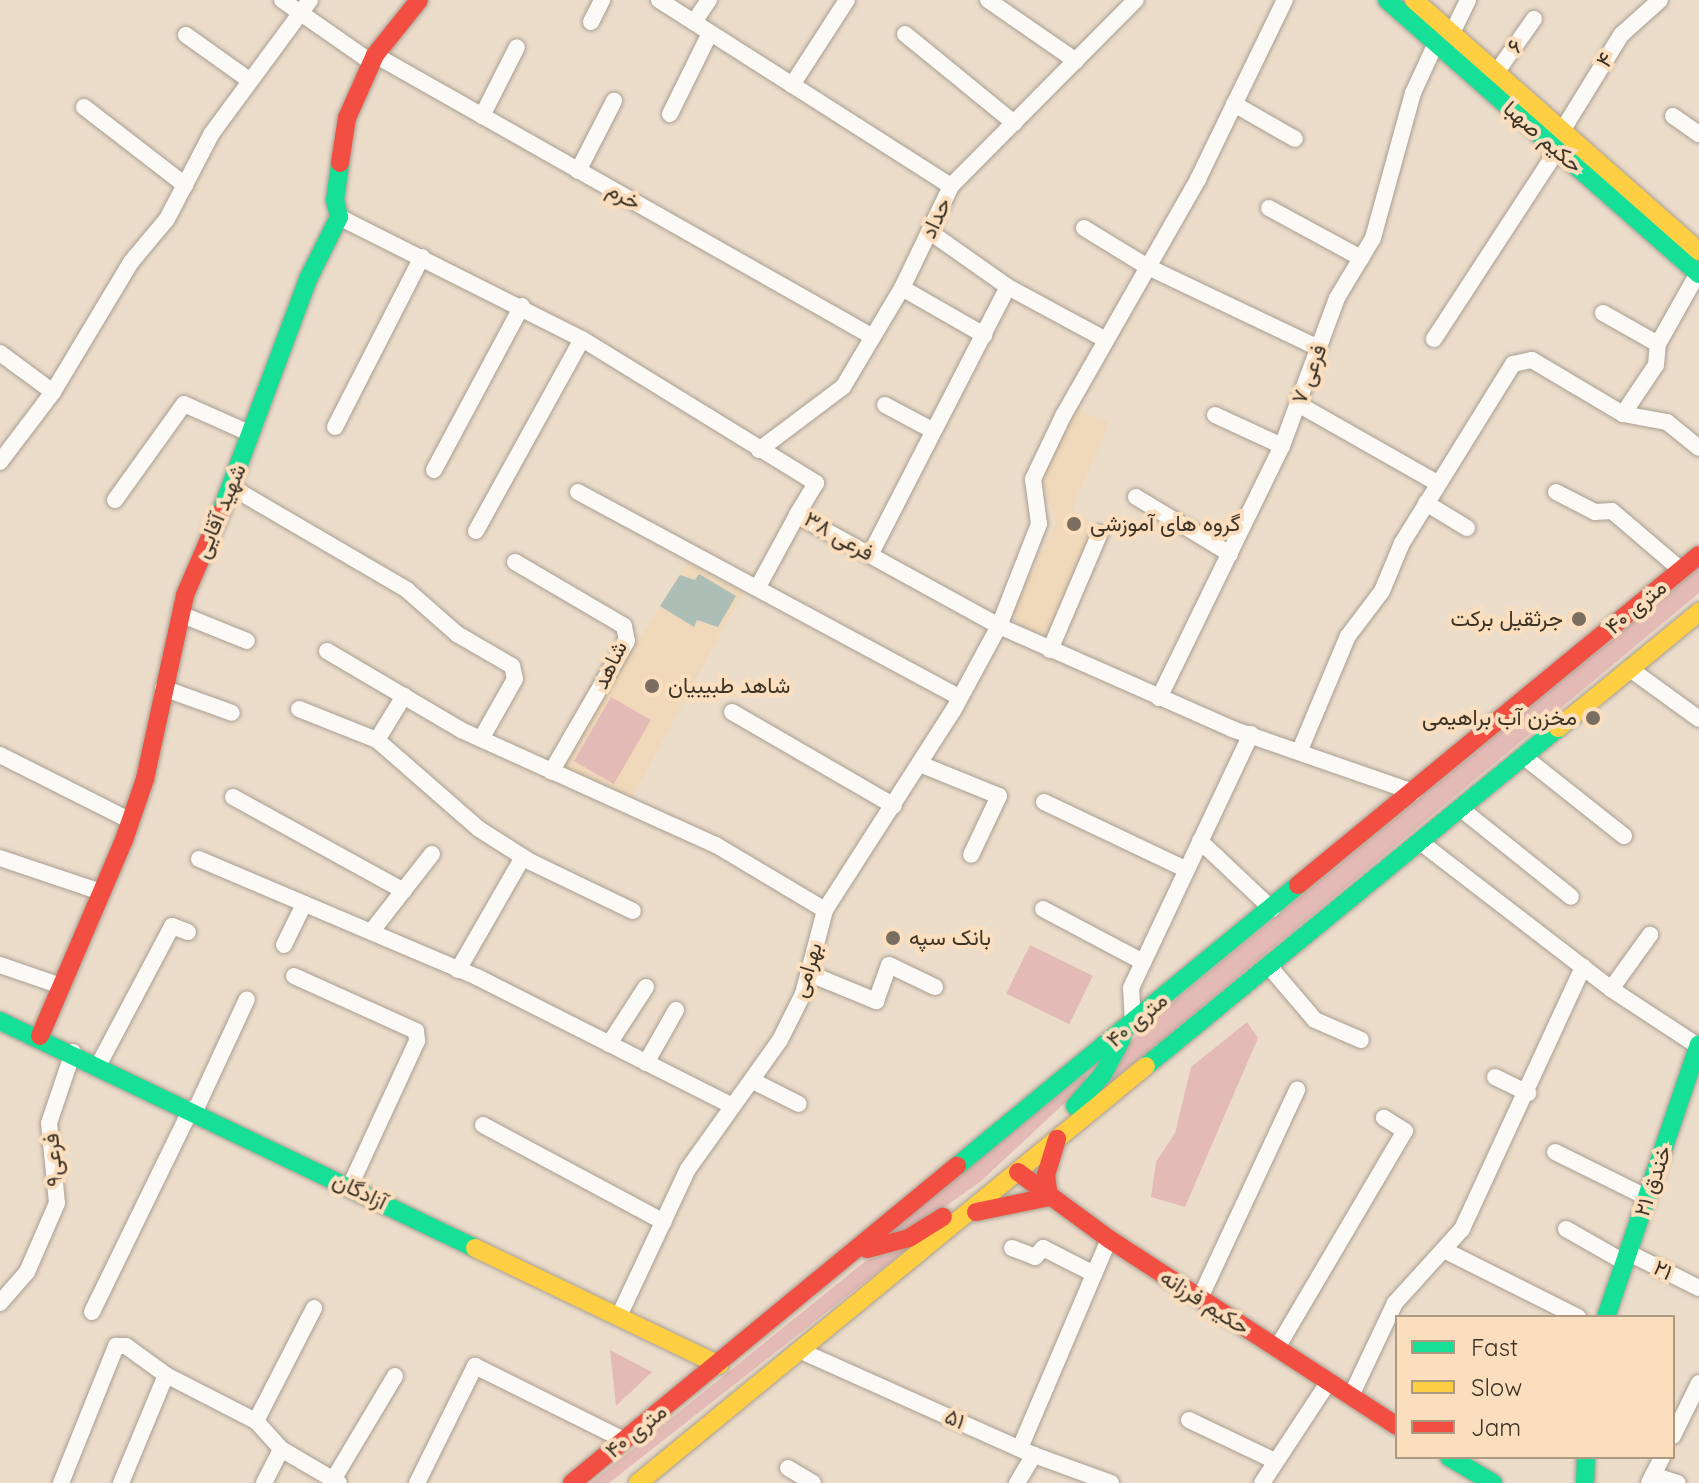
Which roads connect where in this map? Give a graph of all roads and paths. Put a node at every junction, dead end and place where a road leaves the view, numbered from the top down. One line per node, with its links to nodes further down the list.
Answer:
1 (282, 0): 15 (street, خرم)
2 (310, 0): 15 (street)
3 (419, 0): 24 (main road, شهید آقایی)
4 (602, 0): 17 (street)
5 (659, 0): 18 (street)
6 (709, 0): 18 (street)
7 (847, 0): 28 (street)
8 (988, 0): 25 (street)
9 (1136, 0): 25 (street, حداد)
10 (1285, 0): 30 (street, بهرامی)
11 (1387, 0): 22 (main road, حکیم صهبا)
12 (1414, 0): 22 (main road, حکیم صهبا)
13 (1468, 0): 22 (street, فرعی ۷)
14 (1660, 0): 36 (street, ۴)
15 (299, 14): 24 (street, خرم); 27 (street)
16 (1534, 19): 26 (street, ۶)
17 (591, 22)
18 (694, 22): 19 (street)
19 (710, 33): 28 (street); 32 (street)
20 (905, 34): 35 (street)
21 (186, 35): 27 (street)
22 (1444, 38): 26 (main road, حکیم صهبا); 39 (main road, حکیم صهبا); 49 (street, فرعی ۷)
23 (517, 47): 33 (street)
24 (373, 59): 33 (street, خرم); 44 (main road, شهید آقایی)
25 (1076, 61): 35 (street, حداد)
26 (1496, 73): 36 (main road, حکیم صهبا)
27 (249, 80): 41 (street)
28 (792, 85): 42 (street)
29 (614, 101): 40 (street)
30 (1234, 104): 38 (street); 50 (street, بهرامی)
31 (84, 107): 41 (street)
32 (670, 114)
33 (482, 116): 40 (street, خرم)
34 (1673, 116): 37 (street)
35 (1014, 123): 42 (street, حداد)
36 (1562, 131): 47 (main road, حکیم صهبا)
37 (1698, 132)
38 (1295, 139)
39 (1557, 150): 51 (main road, حکیم صهبا); 59 (street)
40 (578, 171): 57 (street, خرم)
41 (185, 185): 64 (street)
42 (951, 186): 46 (street, حداد)
43 (1269, 208): 49 (street)
44 (339, 217): 48 (street, فرعی ۳۸); 71 (main road, شهید آقایی)
45 (1084, 228): 50 (street)
46 (930, 232): 52 (street); 53 (street, حداد)
47 (1699, 251)
48 (422, 257): 54 (street, فرعی ۳۸); 69 (street)
49 (1361, 258): 62 (street, فرعی ۷)
50 (1146, 266): 60 (street, بهرامی); 62 (street)
51 (1698, 273): 61 (street)
52 (1008, 287): 56 (street); 60 (street)
53 (902, 288): 56 (street); 57 (street, حداد)
54 (522, 306): 58 (street, فرعی ۳۸); 76 (street)
55 (1603, 313): 61 (street)
56 (984, 335): 70 (street)
57 (873, 337): 74 (street, حداد)
58 (582, 339): 74 (street, فرعی ۳۸); 86 (street)
59 (1434, 339)
60 (1106, 340): 96 (street, بهرامی)
61 (1658, 344): 67 (street)
62 (1319, 348): 65 (street, فرعی ۷)
63 (0, 353): 64 (street)
64 (53, 392): 75 (street)
65 (1298, 404): 72 (street, فرعی ۷); 77 (street)
66 (885, 405): 70 (street)
67 (1623, 414): 73 (street); 77 (street)
68 (1215, 415): 72 (street)
69 (335, 427)
70 (934, 431): 89 (street)
71 (251, 434): 78 (main road, شهید آقایی); 82 (street)
72 (1282, 446): 88 (street, فرعی ۷)
73 (1699, 448)
74 (759, 450): 84 (street, فرعی ۳۸)
75 (0, 462)
76 (434, 470)
77 (1437, 483): 83 (street)
78 (231, 487): 95 (main road, شهید آقایی); 110 (street)
79 (578, 492): 93 (street)
80 (1556, 492): 92 (street)
81 (1136, 497): 88 (street)
82 (115, 500)
83 (1426, 503): 85 (street); 112 (street)
84 (797, 515): 89 (street, فرعی ۳۸); 93 (street)
85 (1467, 528)
86 (476, 531)
87 (1100, 533): 98 (street)
88 (1230, 554): 104 (street, فرعی ۷)
89 (870, 555): 96 (street, فرعی ۳۸)
90 (1699, 555): 92 (main road, ۴۰ متری)
91 (515, 562): 116 (street, شاهد)
92 (1681, 570): 117 (main road, ۴۰ متری)
93 (759, 585): 103 (street)
94 (1699, 612): 100 (main road, ۴۰ متری)
95 (180, 614): 97 (street); 101 (main road, شهید آقایی)
96 (999, 626): 98 (street, فرعی ۳۸); 103 (street, بهرامی)
97 (247, 641)
98 (1050, 650): 104 (street, فرعی ۳۸)
99 (327, 651): 102 (street)
100 (1630, 669): 108 (street); 114 (main road, ۴۰ متری)
101 (163, 688): 107 (street); 122 (main road, شهید آقایی)
102 (404, 696): 110 (street); 111 (street)
103 (958, 697): 115 (street, بهرامی)
104 (1159, 698): 109 (street, فرعی ۳۸)
105 (299, 709): 111 (street)
106 (732, 712): 120 (street)
107 (232, 713)
108 (1699, 719)
109 (1251, 734): 112 (street, فرعی ۳۸); 124 (street)
110 (481, 739): 116 (street)
111 (377, 740): 128 (street)
112 (1300, 750): 117 (street, فرعی ۳۸)
113 (0, 755): 122 (street)
114 (1523, 756): 121 (main road, ۴۰ متری); 123 (street)
115 (920, 764): 120 (street, بهرامی); 127 (street)
116 (551, 772): 138 (street)
117 (1413, 792): 137 (main road, ۴۰ متری)
118 (233, 797): 132 (street)
119 (1044, 802): 131 (street)
120 (894, 806): 138 (street, بهرامی)
121 (1460, 808): 125 (main road, ۴۰ متری); 134 (street)
122 (131, 821): 133 (main road, شهید آقایی)
123 (1624, 836)
124 (1200, 841): 131 (street); 137 (street)
125 (1419, 841): 146 (main road, ۴۰ متری); 147 (street)
126 (432, 854): 132 (street)
127 (971, 855)
128 (523, 857): 139 (street); 148 (street)
129 (0, 858): 133 (street)
130 (199, 859): 135 (street)
131 (1187, 870): 144 (street)
132 (404, 891): 141 (street)
133 (101, 892): 151 (main road, شهید آقایی)
134 (1571, 897)
135 (304, 904): 141 (street); 143 (street)
136 (1043, 909): 144 (street)
137 (1272, 909): 158 (main road, ۴۰ متری)
138 (825, 910): 149 (street, بهرامی)
139 (633, 911)
140 (188, 932): 165 (street)
141 (371, 932): 148 (street)
142 (1650, 935): 154 (street)
143 (284, 945)
144 (1143, 962): 158 (street)
145 (0, 965): 151 (street)
146 (1268, 965): 160 (street); 175 (main road, ۴۰ متری)
147 (1583, 967): 154 (street); 169 (street)
148 (458, 970): 161 (street)
149 (808, 973): 153 (street); 167 (street, بهرامی)
150 (294, 976): 178 (street)
151 (61, 986): 159 (main road, شهید آقایی)
152 (646, 987): 161 (street)
153 (935, 987)
154 (1611, 989): 162 (street)
155 (247, 999): 172 (street)
156 (676, 1010): 164 (street)
157 (0, 1021): 159 (main road, آزادگان)
158 (1133, 1024): 177 (main road); 187 (main road, ۴۰ متری)
159 (40, 1036): 163 (main road, آزادگان)
160 (1361, 1040)
161 (609, 1044): 164 (street)
162 (1699, 1045): 180 (main road, ۲۱ خندق)
163 (73, 1052): 165 (main road, آزادگان); 192 (street, فرعی۹)
164 (646, 1063): 171 (street)
165 (99, 1064): 172 (main road, آزادگان)
166 (1495, 1077): 169 (street)
167 (753, 1081): 170 (street); 171 (street, بهرامی)
168 (1297, 1090): 191 (street)
169 (1528, 1093): 186 (street)
170 (799, 1104)
171 (732, 1106): 182 (street, بهرامی)
172 (193, 1110): 178 (main road, آزادگان); 194 (street)
173 (1384, 1118): 198 (street)
174 (483, 1125): 182 (street)
175 (1058, 1137): 177 (main road, ۴۰ متری); 179 (main road)
176 (1555, 1152): 180 (street)
177 (1018, 1172): 179 (main road, حکیم فرزانه); 181 (main road, ۴۰ متری); 187 (main road)
178 (350, 1186): 197 (main road, آزادگان)
179 (1049, 1197): 181 (main road); 184 (main road, حکیم فرزانه)
180 (1648, 1198): 188 (main road, ۲۱ خندق)
181 (962, 1217): 199 (main road, ۴۰ متری)
182 (664, 1222): 197 (street, بهرامی)
183 (1566, 1229): 188 (street, ۲۱)
184 (1109, 1239): 189 (street); 191 (main road, حکیم فرزانه)
185 (1012, 1248): 189 (street)
186 (1444, 1250): 195 (street); 205 (street)
187 (856, 1252): 200 (main road, ۴۰ متری)
188 (1626, 1257): 190 (street, ۲۱); 196 (main road, ۲۱ خندق)
189 (1094, 1274): 212 (street)
190 (1699, 1288)
191 (1200, 1298): 198 (main road, حکیم فرزانه)
192 (0, 1303)
193 (314, 1308): 208 (street)
194 (92, 1312)
195 (1574, 1315)
196 (1607, 1315)
197 (619, 1316): 200 (main road, آزادگان)
198 (1277, 1348): 203 (main road, حکیم فرزانه)
199 (801, 1351): 212 (street, ۵۱); 226 (main road, ۴۰ متری)
200 (719, 1365): 210 (main road, ۴۰ متری)
201 (166, 1375): 208 (street); 221 (street); 222 (street)
202 (395, 1376): 219 (street)
203 (1329, 1381): 205 (main road, حکیم فرزانه); 216 (street)
204 (1699, 1383): 206 (street)
205 (1351, 1396): 209 (main road, حکیم فرزانه)
206 (1679, 1410)
207 (1189, 1420): 216 (street)
208 (256, 1421): 211 (street)
209 (1395, 1425)
210 (624, 1440): 224 (street); 225 (main road, ۴۰ متری)
211 (281, 1449): 219 (street); 223 (street)
212 (1027, 1451): 220 (street, ۵۱); 228 (street)
213 (1452, 1459): 230 (main road)
214 (1586, 1459): 231 (main road)
215 (1661, 1459): 218 (street)
216 (1275, 1461): 229 (street)
217 (788, 1468): 227 (street)
218 (1651, 1479): 232 (street)
219 (336, 1481)
220 (1107, 1482)
221 (61, 1483)
222 (121, 1483)
223 (264, 1483)
224 (417, 1483)
225 (572, 1483)
226 (638, 1483)
227 (813, 1483)
228 (1017, 1483)
229 (1262, 1483)
230 (1493, 1483)
231 (1585, 1483)
232 (1678, 1483)

